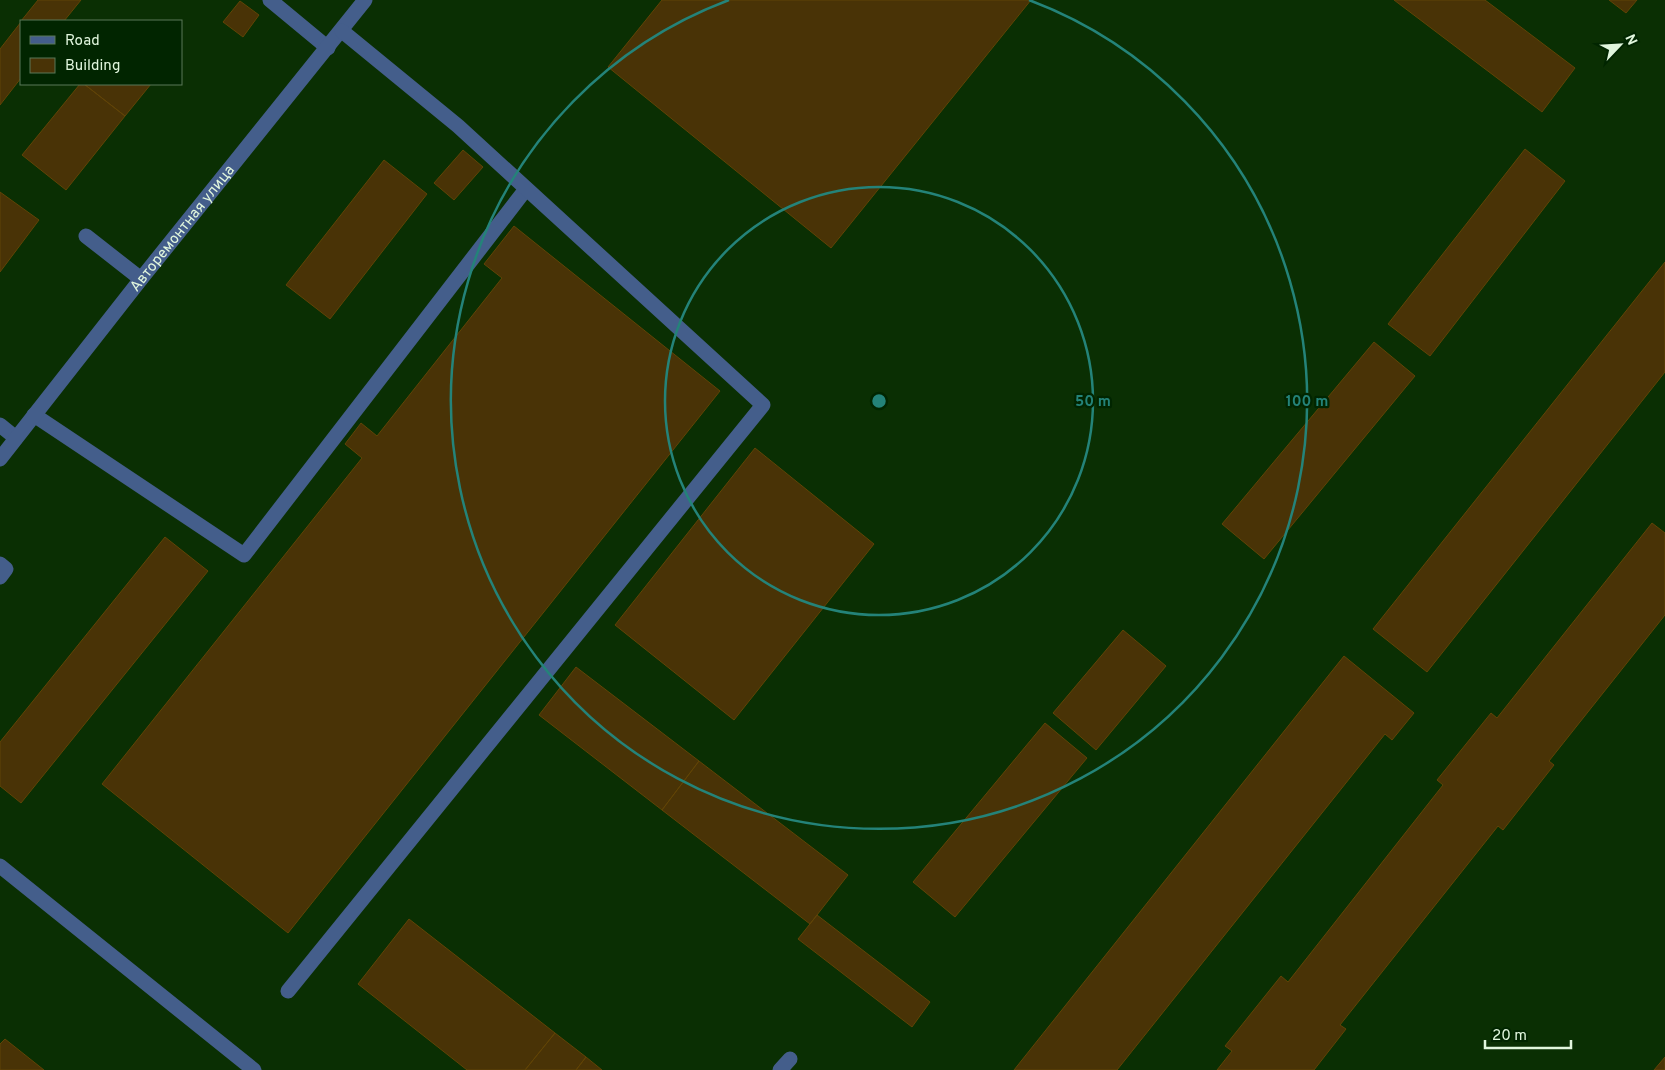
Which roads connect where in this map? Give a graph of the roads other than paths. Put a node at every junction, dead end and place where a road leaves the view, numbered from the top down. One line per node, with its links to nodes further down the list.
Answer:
1 (270, 0): 4 (street)
2 (366, 0): 3 (street, Авторемонтная улица)
3 (342, 31): 4 (street, Авторемонтная улица); 5 (street)
4 (328, 48): 7 (street, Авторемонтная улица)
5 (526, 189): 8 (street); 15 (street)
6 (86, 236): 7 (street)
7 (141, 278): 8 (street, Авторемонтная улица)
8 (34, 415): 10 (street, Авторемонтная улица)
9 (0, 425): 10 (street)
10 (16, 438): 11 (street, Авторемонтная улица)
11 (0, 459)
12 (0, 564): 13 (street)
13 (0, 577)
14 (0, 866): 16 (street)
15 (288, 990)
16 (254, 1070)

